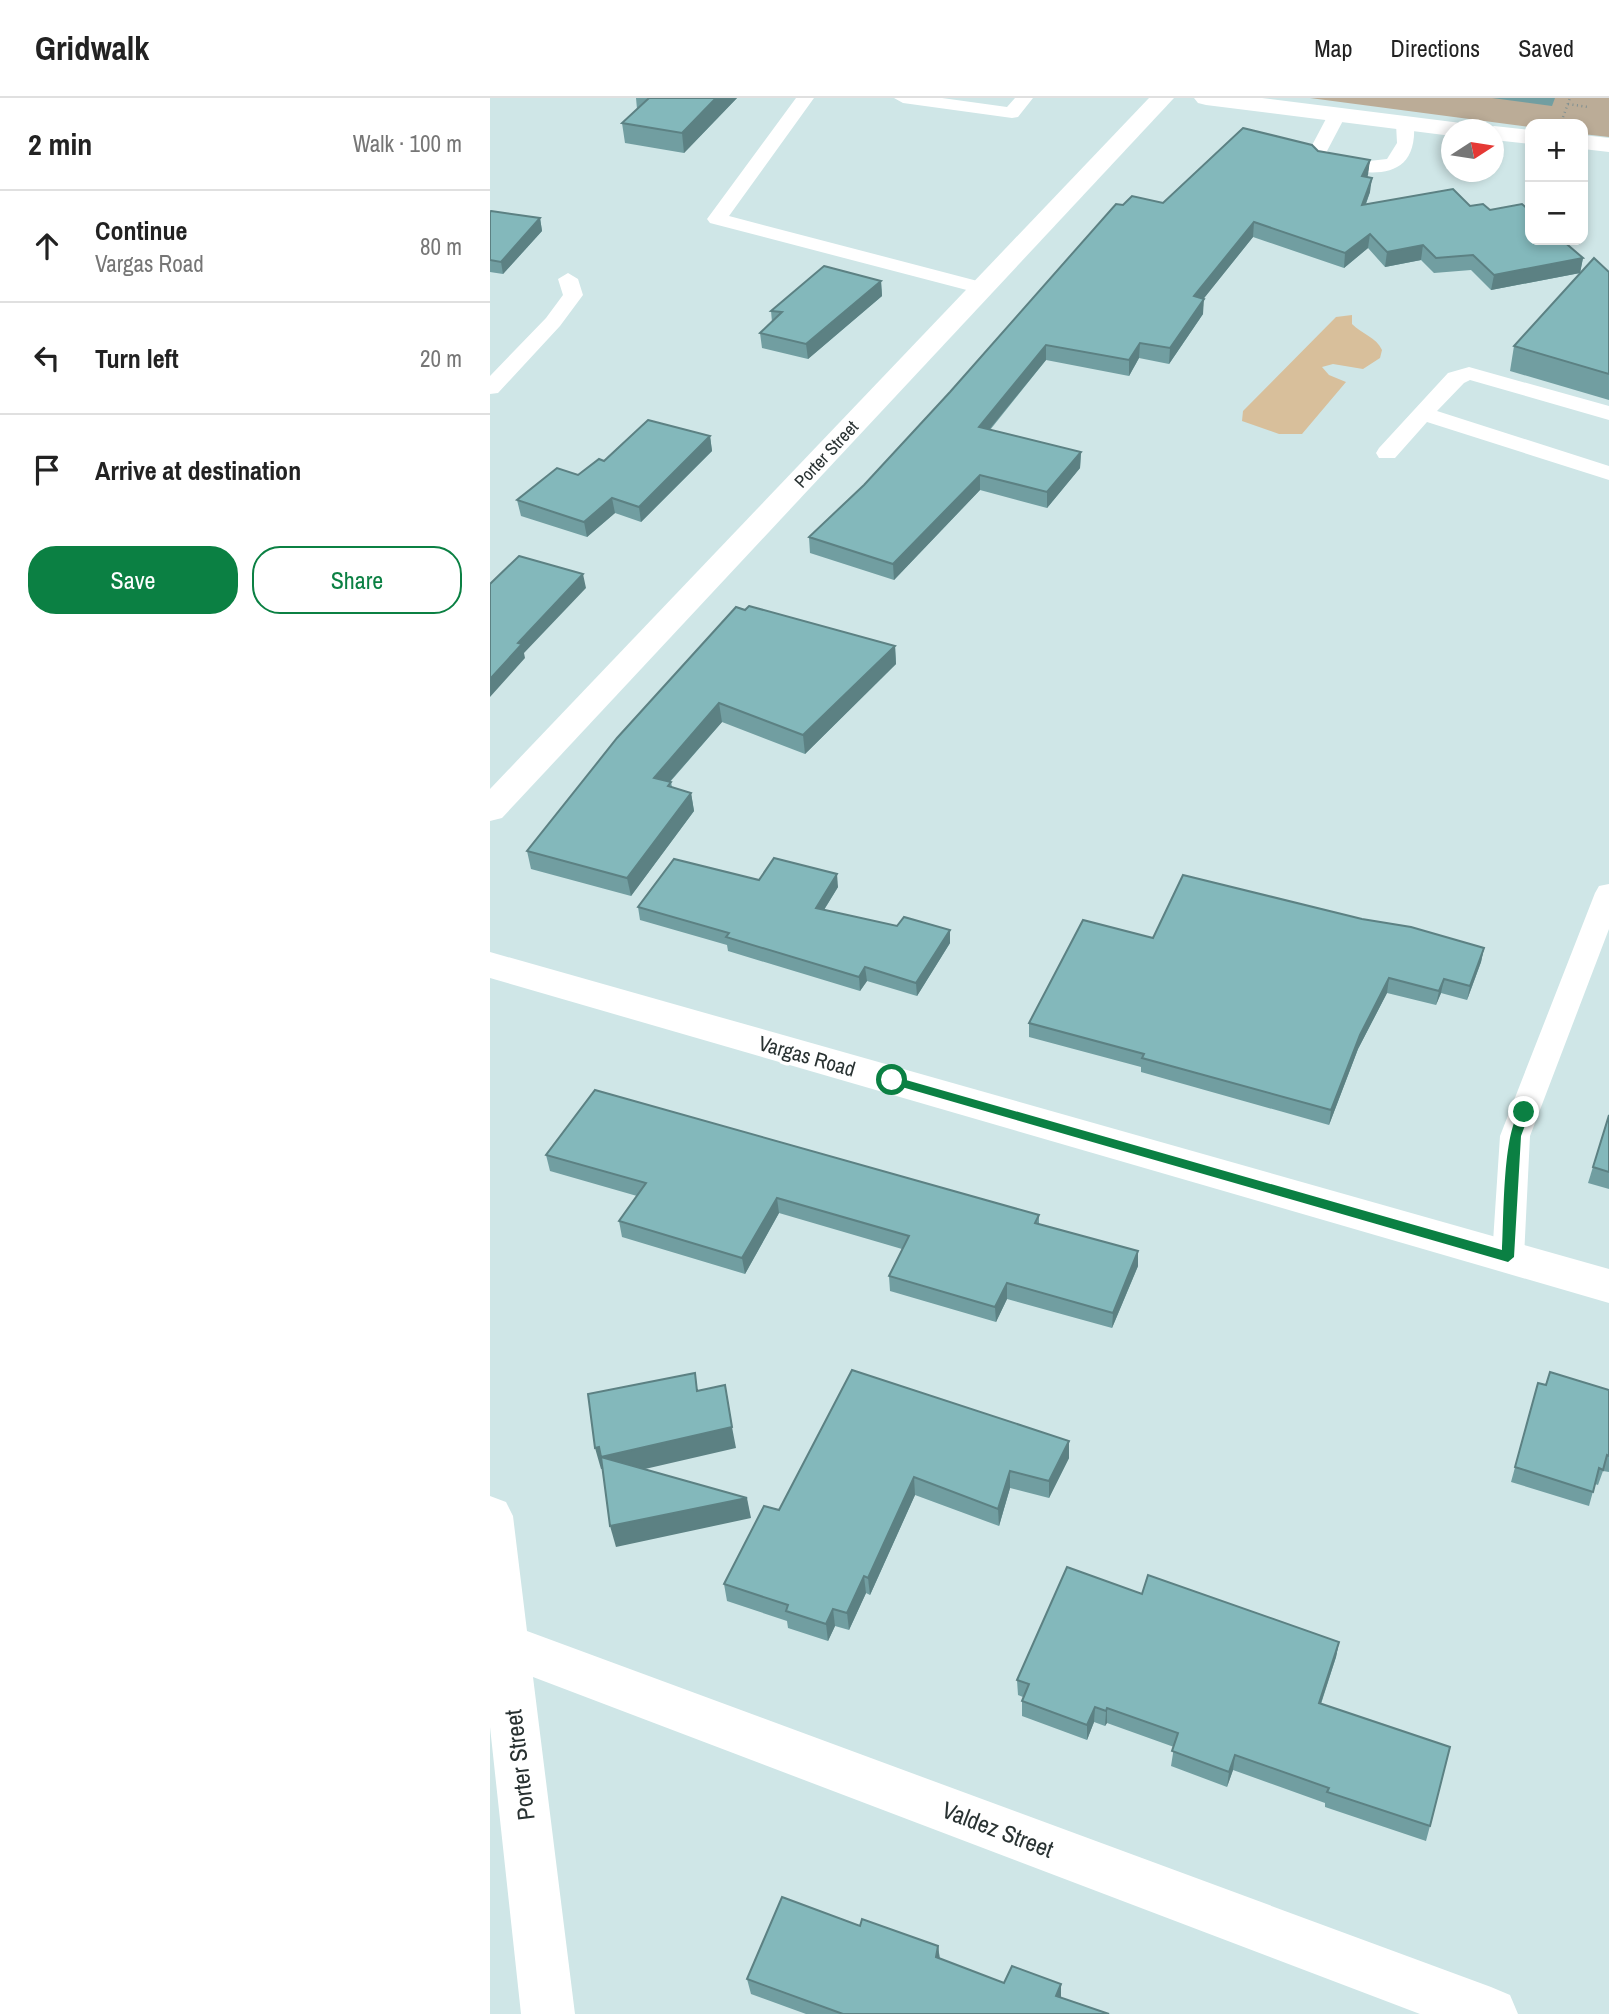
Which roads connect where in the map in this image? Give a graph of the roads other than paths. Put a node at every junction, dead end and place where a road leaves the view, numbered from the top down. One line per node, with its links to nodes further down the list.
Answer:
1 (805, 98): 15 (lane)
2 (903, 98): 6 (lane)
3 (1024, 98): 6 (lane)
4 (1162, 98): 15 (street, Porter Street)
5 (1206, 98): 7 (street)
6 (931, 100)
7 (1337, 115): 8 (street); 8 (lane)
8 (1405, 124): 9 (street)
9 (1441, 128)
10 (1504, 134): 11 (street)
11 (1525, 136)
12 (1588, 143): 13 (street)
13 (1609, 145)
14 (568, 279): 16 (lane)
15 (982, 288): 21 (street, Porter Street)
16 (490, 388)
17 (1609, 413): 18 (lane)
18 (1423, 414): 19 (lane); 20 (lane)
19 (1387, 453)
20 (1609, 473)
21 (490, 810)
22 (1609, 893): 24 (lane)
23 (490, 965): 24 (street, Vargas Road)
24 (1508, 1257): 25 (street, Vargas Road)
25 (1609, 1286)
26 (490, 1516): 27 (street, Porter Street)
27 (505, 1645): 28 (street, Porter Street); 29 (street, Valdez Street)
28 (548, 2014)
29 (1491, 2014)

